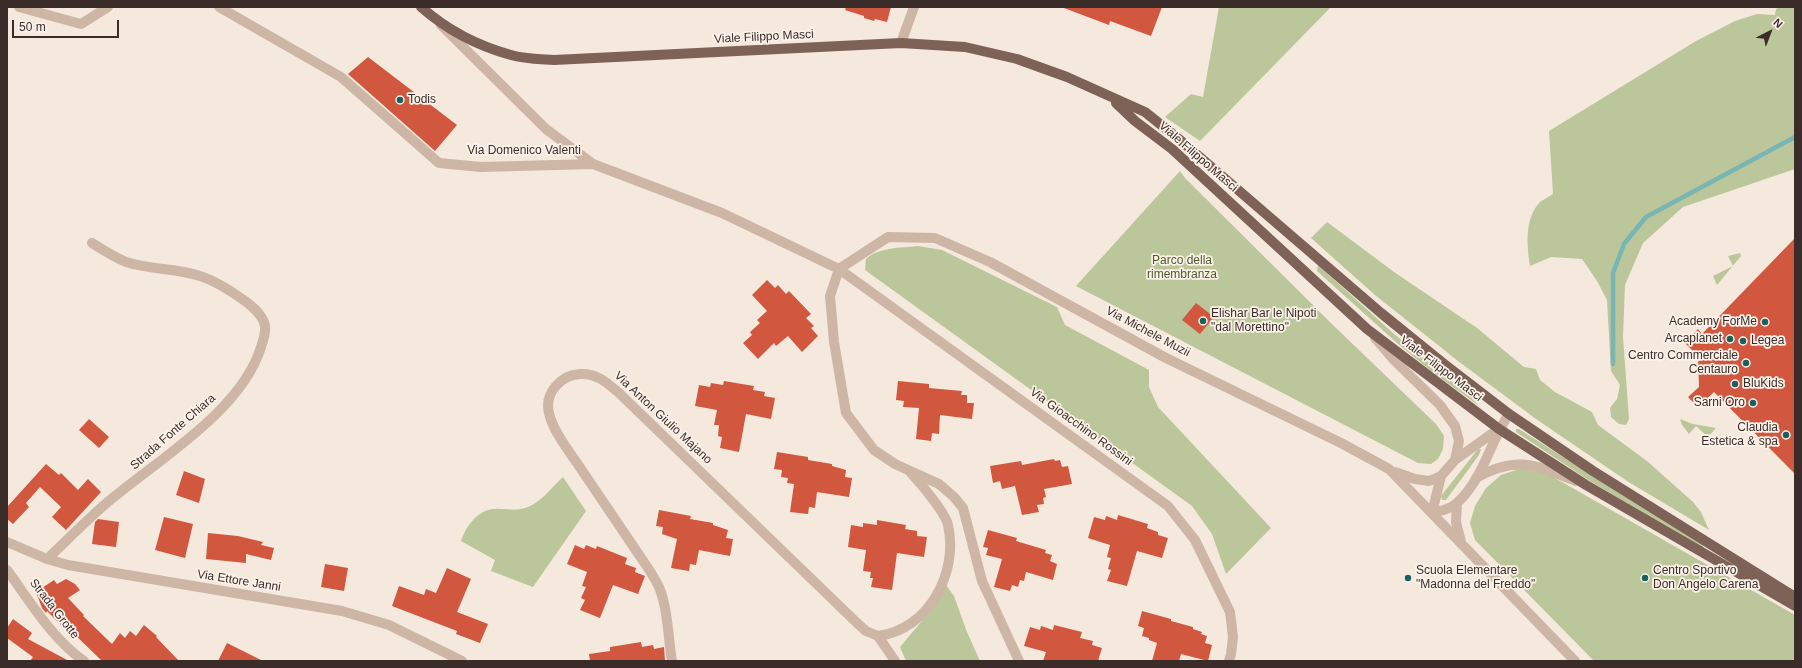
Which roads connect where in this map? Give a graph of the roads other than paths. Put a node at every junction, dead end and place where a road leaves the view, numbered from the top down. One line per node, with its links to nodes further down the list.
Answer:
1 (19, 7): 2 (street)
2 (108, 7)
3 (219, 7): 9 (street, Via Domenico Valenti)
4 (421, 7): 6 (main road, Viale Filippo Masci)
5 (914, 7): 7 (street)
6 (434, 18): 7 (main road, Viale Filippo Masci); 9 (street, Via Domenico Valenti)
7 (901, 43): 8 (main road, Viale Filippo Masci)
8 (1112, 98): 12 (main road, Viale Filippo Masci); 13 (main road, Viale Filippo Masci)
9 (593, 164): 11 (street, Via Domenico Valenti)
10 (92, 243): 25 (street, Strada Fonte Chiara)
11 (839, 269): 16 (street); 17 (street, Via Michele Muzii); 35 (street, Via Gioacchino Rossini)
12 (1368, 329): 14 (main road, Viale Filippo Masci); 15 (street)
13 (1509, 414): 14 (street); 27 (main road, Viale Filippo Masci)
14 (1499, 429): 15 (street); 19 (street); 20 (main road, Viale Filippo Masci)
15 (1455, 460): 18 (street)
16 (907, 469): 29 (street); 34 (street)
17 (1389, 469): 18 (street); 22 (street, Via Michele Muzii)
18 (1441, 476): 22 (street)
19 (1476, 478): 20 (street); 21 (street)
20 (1586, 485): 28 (main road, Viale Filippo Masci)
21 (1457, 503): 22 (street); 24 (street)
22 (1432, 513): 24 (street, Via Michele Muzii)
23 (7, 542): 25 (street, Via Ettore Janni)
24 (1462, 544): 36 (street, Via Michele Muzii)
25 (47, 559): 31 (street, Via Ettore Janni)
26 (7, 570): 30 (street, Strada Grotte)
27 (1795, 597)
28 (1795, 606)
29 (878, 636): 32 (street, Via Anton Giulio Majano); 33 (street, Via Anton Giulio Majano)
30 (84, 661)
31 (462, 661)
32 (672, 661)
33 (895, 661)
34 (1019, 661)
35 (1229, 661)
36 (1575, 661)

